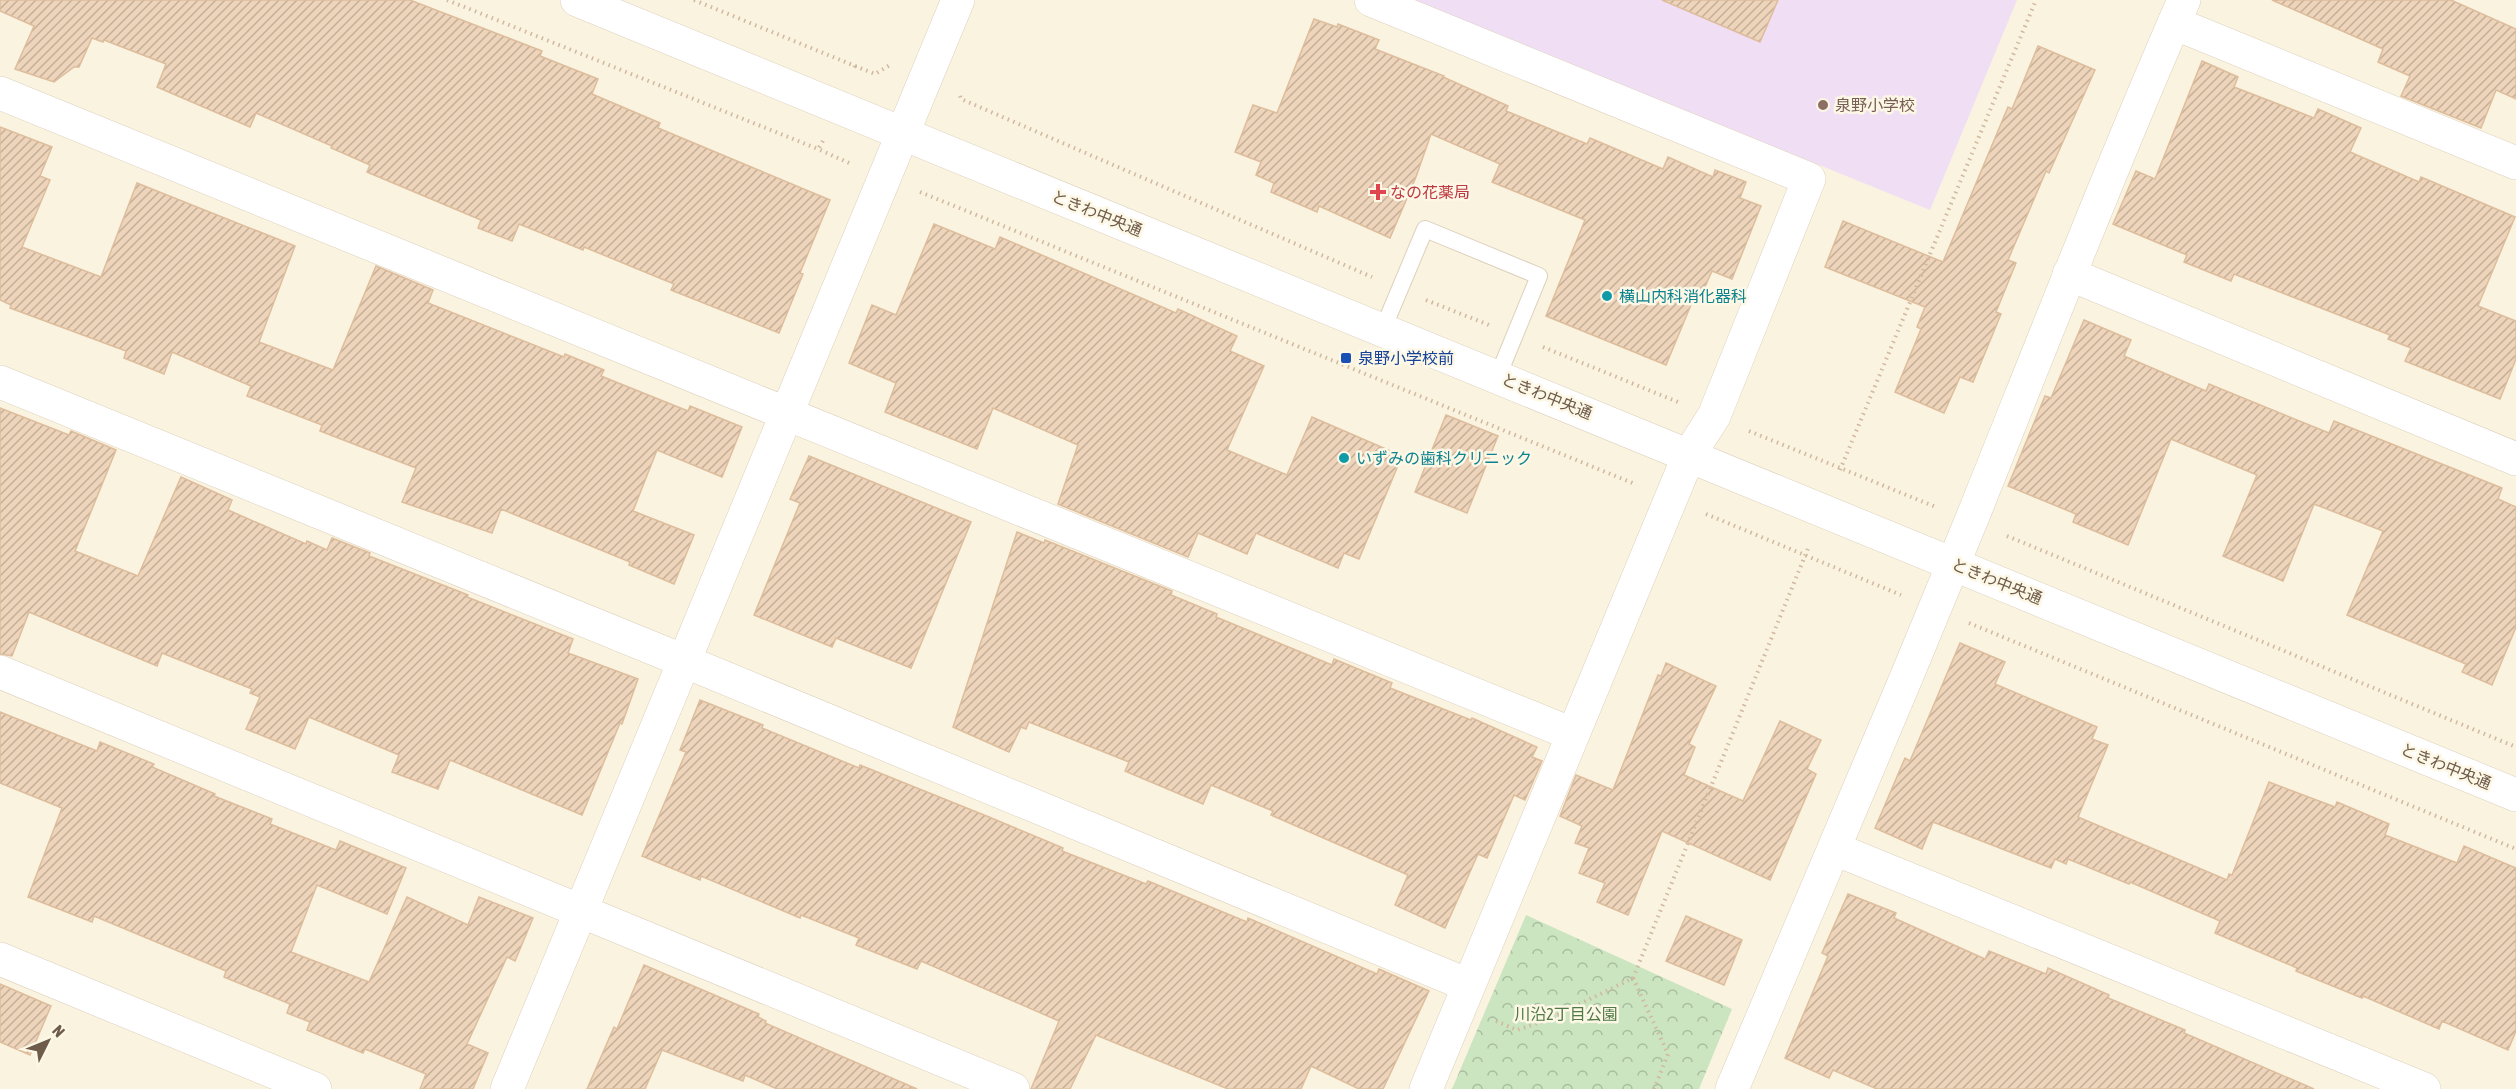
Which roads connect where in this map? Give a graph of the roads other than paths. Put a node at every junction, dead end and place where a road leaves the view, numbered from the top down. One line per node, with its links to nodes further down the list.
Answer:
1 (577, 0): 6 (street, ときわ中央通)
2 (958, 0): 6 (street)
3 (1371, 0): 13 (street)
4 (2179, 11): 7 (street); 8 (street)
5 (0, 93): 12 (street)
6 (902, 135): 9 (street, ときわ中央通); 12 (street)
7 (2516, 163)
8 (2069, 274): 14 (street); 15 (street)
9 (1383, 329): 10 (street, ときわ中央通); 10 (lane)
10 (1498, 376): 13 (street, ときわ中央通)
11 (0, 381): 16 (street)
12 (786, 414): 16 (street); 18 (street)
13 (1689, 455): 15 (street, ときわ中央通); 18 (street)
14 (2516, 459)
15 (1953, 563): 19 (street, ときわ中央通); 20 (street)
16 (684, 661): 21 (street); 23 (street)
17 (0, 672): 21 (street)
18 (1572, 734): 23 (street)
19 (2516, 795)
20 (1835, 849): 28 (street); 29 (street)
21 (581, 910): 25 (street); 26 (street)
22 (0, 959): 24 (street)
23 (1464, 995): 27 (street)
24 (315, 1089)
25 (507, 1089)
26 (1013, 1089)
27 (1426, 1089)
28 (1732, 1089)
29 (2424, 1089)

